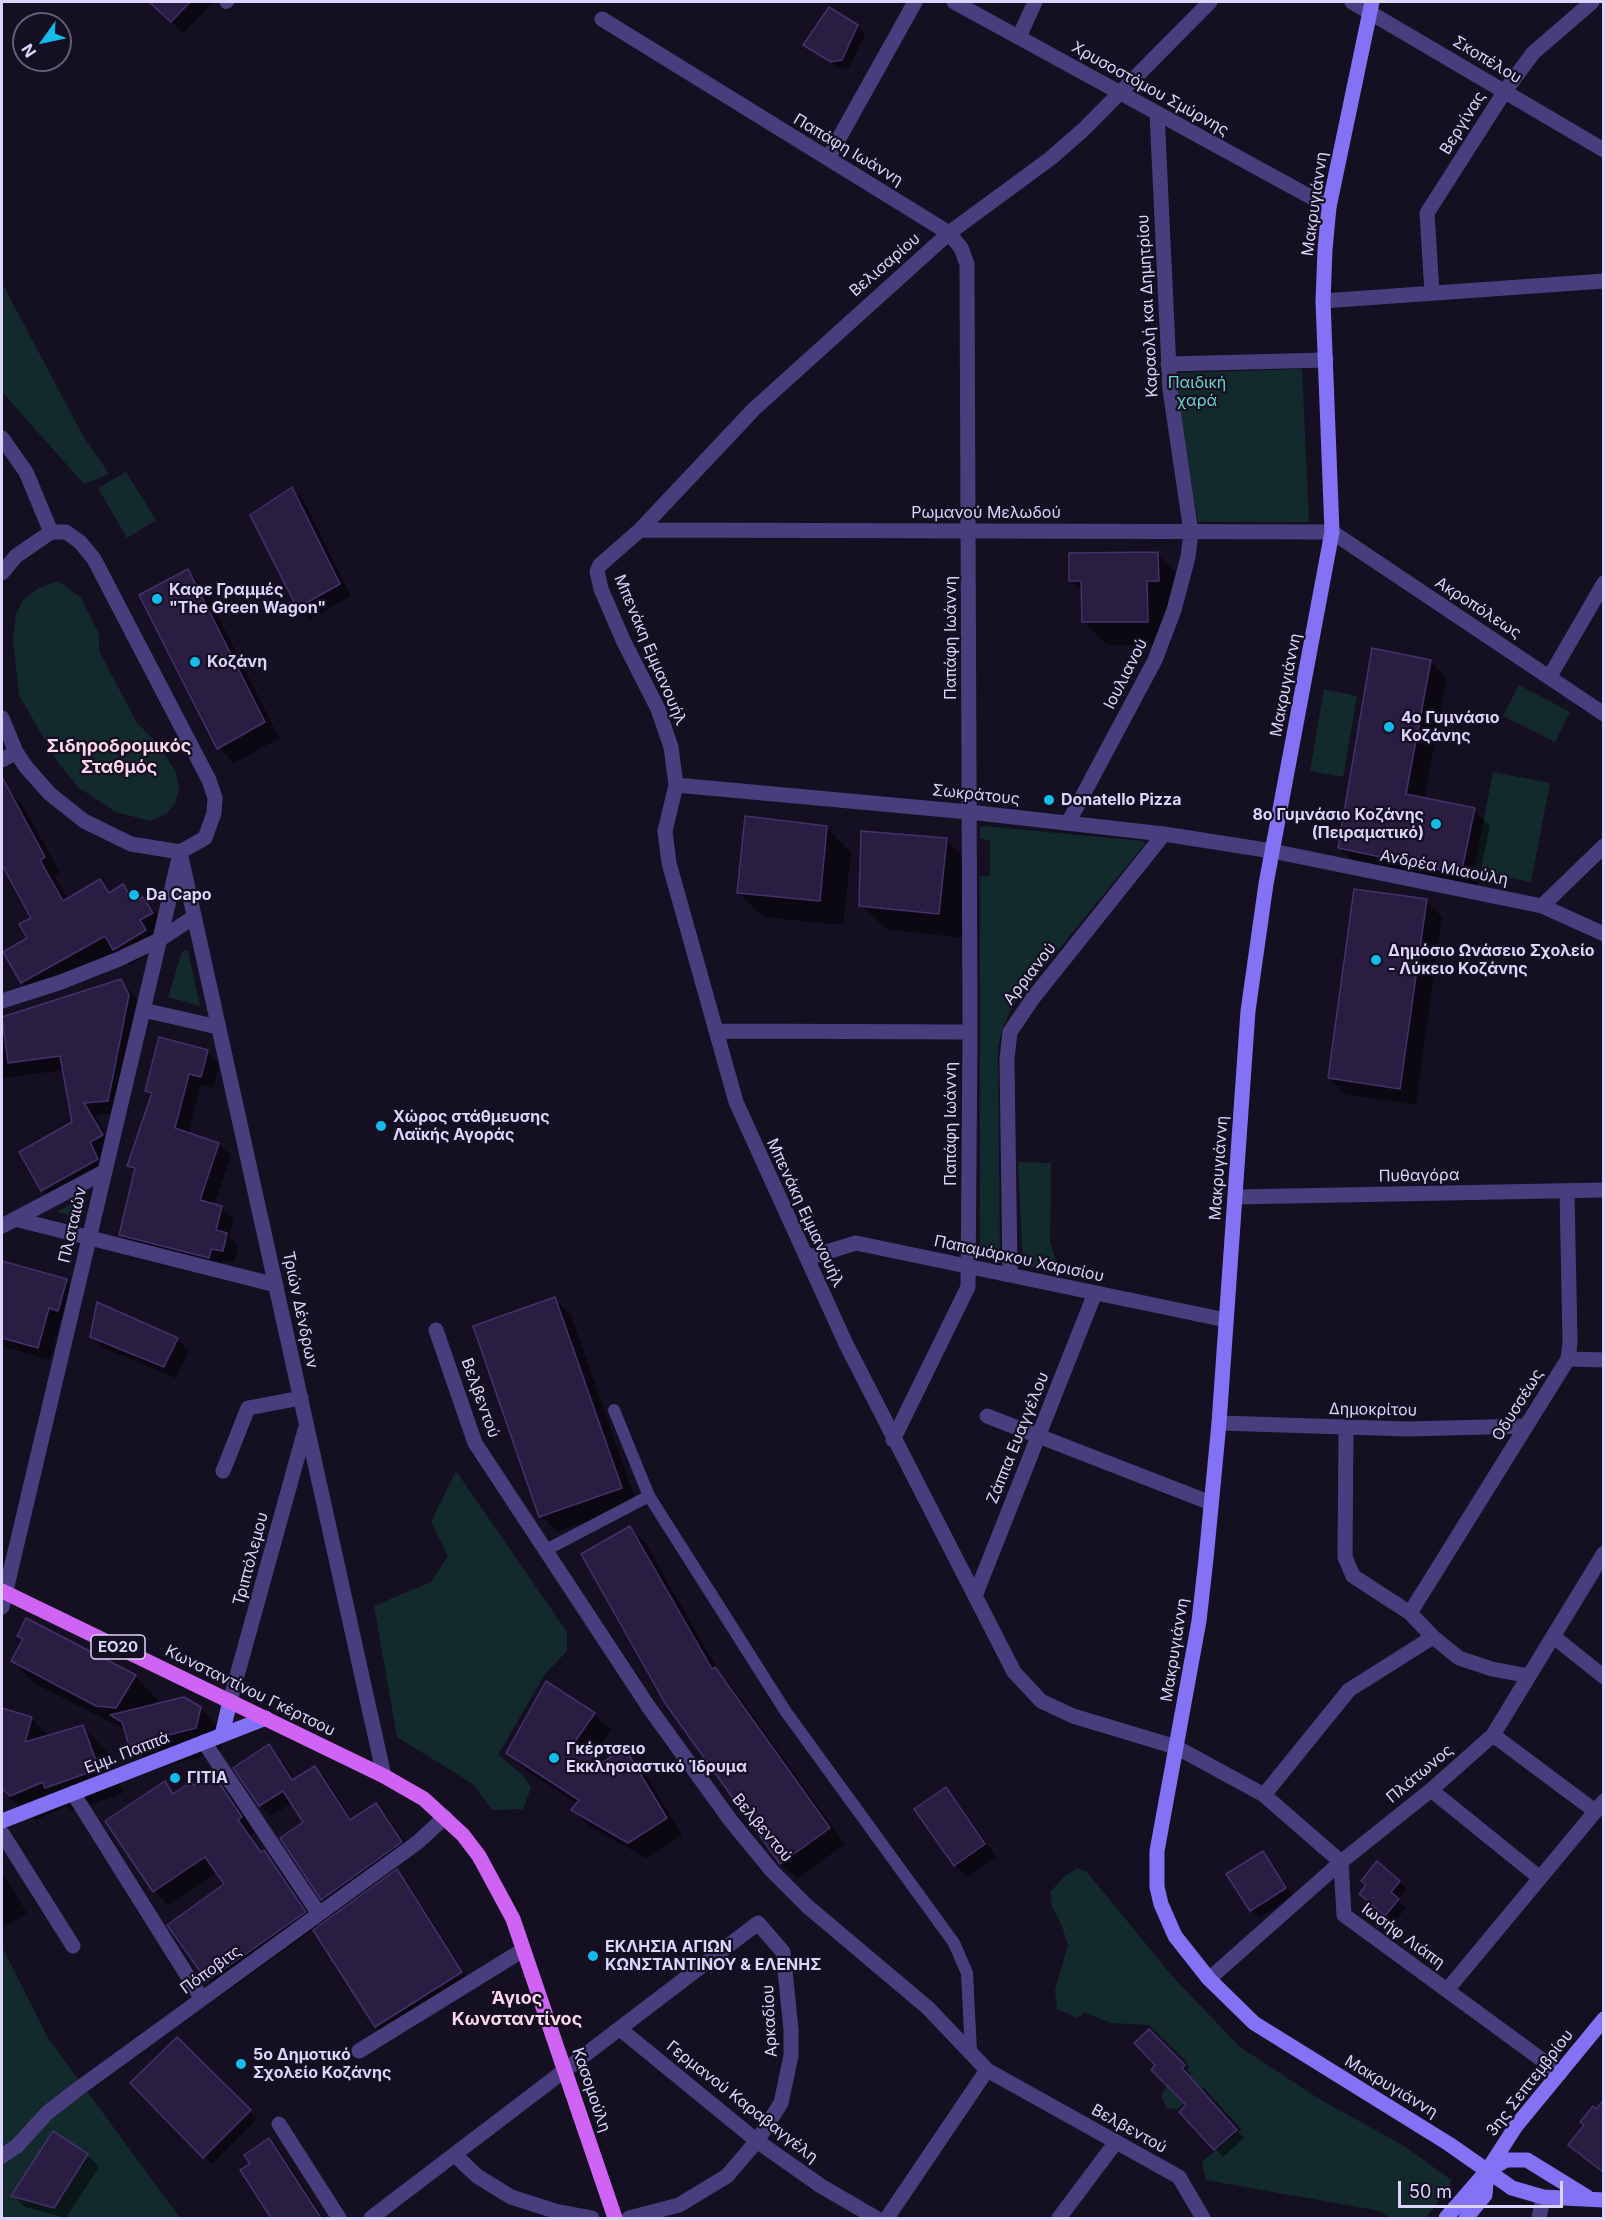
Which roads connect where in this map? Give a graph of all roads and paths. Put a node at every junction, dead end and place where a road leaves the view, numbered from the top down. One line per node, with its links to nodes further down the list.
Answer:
1 (915, 2): 15 (street)
2 (954, 2): 10 (street, Χρυσοστόμου Σμύρνης)
3 (1035, 2): 10 (street)
4 (1210, 2): 12 (street, Βελισαρίου)
5 (1353, 2): 8 (street, Σκοπέλου)
6 (1382, 2): 8 (street)
7 (1592, 2): 11 (street, Βεργίνας)
8 (1371, 7): 11 (street, Σκοπέλου); 16 (street, Μακρυγιάννη)
9 (602, 19): 15 (street, Παπάφη Ιωάννη)
10 (1019, 37): 12 (street, Χρυσοστόμου Σμύρνης)
11 (1504, 91): 14 (street, Σκοπέλου); 19 (street, Βεργίνας)
12 (1122, 93): 13 (street, Χρυσοστόμου Σμύρνης); 17 (street, Βελισαρίου)
13 (1157, 113): 16 (street, Χρυσοστόμου Σμύρνης); 22 (street, Καραολή και Δημητρίου)
14 (1604, 150)
15 (828, 158): 17 (street, Παπάφη Ιωάννη)
16 (1329, 207): 20 (street, Μακρυγιάννη)
17 (949, 233): 24 (street, Βελισαρίου); 25 (street, Παπάφη Ιωάννη)
18 (1604, 281): 19 (street)
19 (1432, 293): 20 (street)
20 (1323, 301): 21 (street, Μακρυγιάννη)
21 (1326, 360): 22 (street); 28 (street, Μακρυγιάννη)
22 (1168, 364): 27 (street, Καραολή και Δημητρίου)
23 (2, 438): 26 (street)
24 (640, 530): 25 (street, Ρωμανού Μελωδού); 29 (street, Βελισαρίου)
25 (969, 531): 27 (street, Ρωμανού Μελωδού); 38 (street, Παπάφη Ιωάννη)
26 (51, 532): 30 (street); 43 (street)
27 (1191, 532): 28 (street, Ρωμανού Μελωδού); 39 (street, Ιουλιανού)
28 (1332, 532): 32 (street, Ακροπόλεως); 42 (street, Μακρυγιάννη)
29 (597, 571): 37 (street, Μπενάκη Εμμανουήλ)
30 (2, 573)
31 (1604, 583): 32 (street)
32 (1550, 676): 33 (street, Ακροπόλεως)
33 (1604, 714)
34 (2, 718): 35 (street)
35 (16, 752): 36 (street); 43 (street)
36 (2, 760)
37 (676, 785): 38 (street, Σωκράτους); 51 (street, Μπενάκη Εμμανουήλ)
38 (969, 812): 39 (street, Σωκράτους); 52 (street, Παπάφη Ιωάννη)
39 (1068, 823): 40 (street, Σωκράτους)
40 (1164, 834): 42 (street, Σωκράτους); 61 (street, Αρριανού)
41 (1604, 846): 44 (street)
42 (1272, 851): 44 (street, Ανδρέα Μιαούλη); 56 (street, Μακρυγιάννη)
43 (180, 852): 45 (street, Τριών Δένδρων); 47 (street, Πλαταιών)
44 (1542, 906): 46 (street, Ανδρέα Μιαούλη)
45 (194, 918): 47 (street); 50 (street, Τριών Δένδρων)
46 (1604, 934)
47 (159, 940): 48 (street); 49 (street, Πλαταιών)
48 (2, 1001)
49 (143, 1010): 50 (street); 53 (street, Πλαταιών)
50 (218, 1027): 62 (street, Τριών Δένδρων)
51 (717, 1031): 52 (street); 59 (street, Μπενάκη Εμμανουήλ)
52 (970, 1032): 60 (street, Παπάφη Ιωάννη)
53 (104, 1172): 57 (street); 58 (street, Πλαταιών)
54 (1604, 1190): 55 (street, Πυθαγόρα)
55 (1568, 1191): 56 (street, Πυθαγόρα); 66 (street, Οδυσσέως)
56 (1235, 1197): 64 (street, Μακρυγιάννη)
57 (8, 1222): 58 (street)
58 (88, 1239): 62 (street); 83 (street, Πλαταιών)
59 (807, 1258): 60 (street, Παπαμάρκου Χαρισίου); 76 (street, Μπενάκη Εμμανουήλ)
60 (968, 1266): 61 (street, Παπαμάρκου Χαρισίου); 76 (street, Παπάφη Ιωάννη)
61 (1010, 1275): 63 (street, Παπαμάρκου Χαρισίου)
62 (276, 1285): 68 (street, Τριών Δένδρων)
63 (1095, 1293): 64 (street, Παπαμάρκου Χαρισίου); 75 (street, Ζάππα Ευαγγέλου)
64 (1226, 1320): 71 (street, Μακρυγιάννη)
65 (436, 1330): 80 (street, Βελβεντού)
66 (1568, 1359): 67 (street); 73 (street, Οδυσσέως)
67 (1604, 1360)
68 (301, 1398): 72 (street, Τριών Δένδρων); 77 (street)
69 (614, 1410): 78 (lane)
70 (987, 1416): 75 (street)
71 (1219, 1423): 74 (street, Δημοκρίτου); 79 (street, Μακρυγιάννη)
72 (306, 1425): 89 (street, Τριπτόλεμου); 95 (street, Τριών Δένδρων)
73 (1526, 1426): 74 (street, Δημοκρίτου); 84 (street, Οδυσσέως)
74 (1346, 1428): 84 (street)
75 (1039, 1436): 79 (street); 82 (street, Ζάππα Ευαγγέλου)
76 (893, 1440): 82 (street, Μπενάκη Εμμανουήλ)
77 (223, 1471)
78 (649, 1496): 80 (lane); 114 (lane)
79 (1211, 1503): 94 (street, Μακρυγιάννη)
80 (544, 1551): 114 (street, Βελβεντού)
81 (1604, 1553): 86 (street, Πλάτωνος)
82 (975, 1596): 94 (street, Μπενάκη Εμμανουήλ)
83 (3, 1597): 89 (main road, Κωνσταντίνου Γκέρτσου / ΕΟ20)
84 (1410, 1613): 85 (street)
85 (1433, 1637): 87 (street); 98 (street)
86 (1554, 1637): 87 (street, Πλάτωνος); 88 (street)
87 (1529, 1676): 92 (street, Πλάτωνος)
88 (1604, 1677)
89 (231, 1701): 90 (main road, Κωνσταντίνου Γκέρτσου / ΕΟ20); 91 (street)
90 (266, 1718): 91 (street, Εμμ. Παππά); 95 (main road, Κωνσταντίνου Γκέρτσου / ΕΟ20)
91 (222, 1735): 93 (street, Εμμ. Παππά)
92 (1493, 1735): 96 (street, Πλάτωνος); 99 (street)
93 (204, 1742): 97 (street, Εμμ. Παππά); 105 (street)
94 (1176, 1747): 98 (street); 108 (street, Μακρυγιάννη)
95 (384, 1776): 100 (main road, Κωνσταντίνου Γκέρτσου / ΕΟ20)
96 (1431, 1790): 103 (street, Πλάτωνος); 104 (street)
97 (73, 1793): 101 (street, Εμμ. Παππά); 110 (street)
98 (1264, 1795): 103 (street)
99 (1599, 1806): 104 (street)
100 (445, 1818): 105 (street, Πόποβιτς); 107 (main road, Κασομούλη / ΕΟ20)
101 (2, 1821)
102 (2, 1833): 106 (street)
103 (1341, 1862): 108 (street, Πλάτωνος); 109 (street, Ιωσήφ Λιάπη)
104 (1540, 1878): 109 (street)
105 (319, 1914): 110 (street, Πόποβιτς)
106 (73, 1946)
107 (523, 1950): 113 (street); 115 (main road, Κασομούλη / ΕΟ20)
108 (1209, 1979): 122 (street, Μακρυγιάννη)
109 (1447, 1990): 117 (street, Ιωσήφ Λιάπη)
110 (202, 1999): 124 (street, Πόποβιτς)
111 (1604, 2019): 117 (street, 3ης Σεπτεμβρίου)
112 (620, 2029): 115 (street); 120 (street, Γερμανού Καραβαγγέλη); 120 (street, Αρκαδίου)
113 (359, 2051)
114 (971, 2052): 116 (street, Βελβεντού)
115 (566, 2070): 123 (street); 136 (main road, Κασομούλη / ΕΟ20)
116 (987, 2070): 121 (street, Βελβεντού); 139 (street)
117 (1560, 2073): 119 (street, 3ης Σεπτεμβρίου)
118 (279, 2124): 133 (street)
119 (1516, 2126): 122 (street); 125 (street); 126 (street, 3ης Σεπτεμβρίου)
120 (757, 2141): 137 (street, Αρκαδίου); 138 (street, Γερμανού Καραβαγγέλη)
121 (1116, 2142): 140 (street); 141 (street, Βελβεντού)
122 (1463, 2152): 126 (street, Μακρυγιάννη); 128 (street)
123 (455, 2155): 134 (street); 135 (street)
124 (2, 2156)
125 (1527, 2160): 126 (street, 3ης Σεπτεμβρίου); 131 (street)
126 (1487, 2171): 127 (street, Μακρυγιάννη); 128 (street, 3ης Σεπτεμβρίου); 129 (street, 3ης Σεπτεμβρίου)
127 (1512, 2188): 129 (street); 130 (street)
128 (1469, 2191): 142 (street, 3ης Σεπτεμβρίου)
129 (1485, 2195): 143 (street)
130 (1543, 2197): 131 (street); 144 (street)
131 (1587, 2198): 132 (street)
132 (1604, 2200)
133 (339, 2218)
134 (371, 2218)
135 (592, 2218)
136 (615, 2218)
137 (629, 2218)
138 (876, 2218)
139 (887, 2218)
140 (1059, 2218)
141 (1203, 2218)
142 (1446, 2218)
143 (1466, 2218)
144 (1539, 2218)

